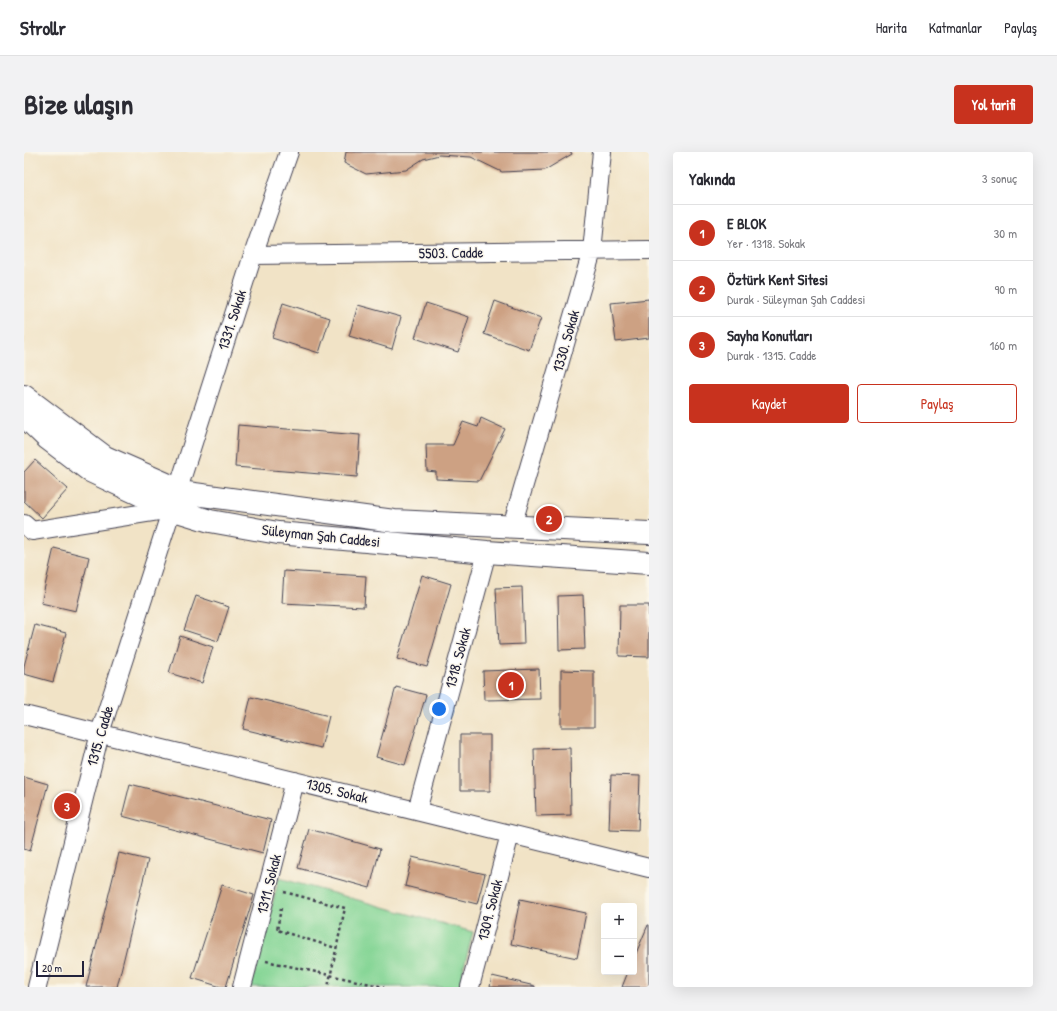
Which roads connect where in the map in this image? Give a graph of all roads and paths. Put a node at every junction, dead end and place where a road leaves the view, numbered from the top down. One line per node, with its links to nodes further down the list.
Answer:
1 (289, 152): 5 (street, 1331. Sokak)
2 (602, 152): 4 (street, 1330. Sokak)
3 (649, 250): 4 (street, 5503. Cadde)
4 (592, 251): 5 (street, 5503. Cadde); 10 (street, 1330. Sokak)
5 (253, 255): 8 (street, 1331. Sokak)
6 (24, 396): 8 (main road, Süleyman Şah Caddesi)
7 (24, 416): 8 (main road, Süleyman Şah Caddesi)
8 (174, 499): 9 (street); 10 (main road, Süleyman Şah Caddesi); 12 (main road, Süleyman Şah Caddesi); 15 (street, 1315. Cadde)
9 (24, 524)
10 (512, 526): 11 (main road, Süleyman Şah Caddesi)
11 (649, 534)
12 (487, 552): 13 (main road, Süleyman Şah Caddesi); 17 (street, 1318. Sokak)
13 (649, 562)
14 (24, 714): 15 (street, 1305. Sokak)
15 (100, 733): 16 (street, 1305. Sokak); 27 (street, 1315. Cadde)
16 (295, 781): 17 (street, 1305. Sokak); 22 (street, 1311. Sokak)
17 (417, 811): 18 (street, 1305. Sokak)
18 (510, 834): 19 (street, 1305. Sokak); 31 (street, 1309. Sokak)
19 (649, 868)
20 (283, 897): 24 (path)
21 (282, 902): 23 (path)
22 (264, 903): 23 (path); 25 (street, 1311. Sokak)
23 (281, 908): 24 (path)
24 (336, 948): 26 (path)
25 (250, 958): 26 (path); 28 (street, 1311. Sokak)
26 (330, 975): 29 (path); 30 (path)
27 (37, 987)
28 (242, 987)
29 (328, 987)
30 (384, 987)
31 (470, 987)

